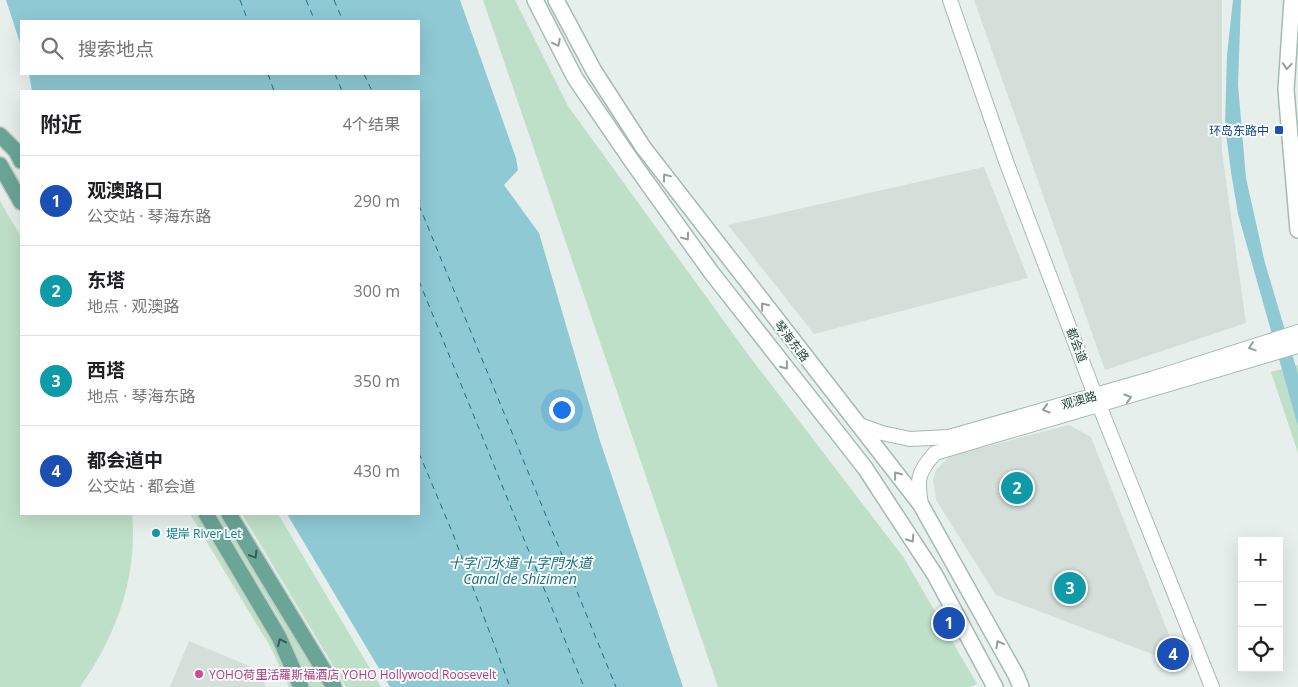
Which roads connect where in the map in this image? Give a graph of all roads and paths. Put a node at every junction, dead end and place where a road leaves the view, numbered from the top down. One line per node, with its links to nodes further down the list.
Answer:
1 (535, 0): 19 (main road, 琴海东路, one-way to 19)
2 (556, 0): 13 (main road, 琴海东路, one-way to 2)
3 (950, 0): 12 (street, 都会道)
4 (1292, 0): 9 (main road, one-way to 9)
5 (0, 135): 6 (main road)
6 (20, 160)
7 (0, 166): 8 (main road)
8 (20, 200)
9 (1298, 230)
10 (1298, 332): 12 (street, 观澳路, one-way to 12)
11 (1298, 346): 12 (street, 观澳路, one-way to 11)
12 (1098, 400): 13 (street, 观澳路, one-way to 13); 14 (street, 观澳路); 21 (street, 都会道)
13 (857, 424): 14 (main road, 琴海东路, one-way to 13)
14 (921, 505): 20 (main road, 琴海东路, one-way to 14)
15 (207, 515): 18 (main road, one-way to 15)
16 (230, 515): 17 (main road, one-way to 17)
17 (333, 686)
18 (301, 687)
19 (995, 687)
20 (1021, 687)
21 (1212, 687)

